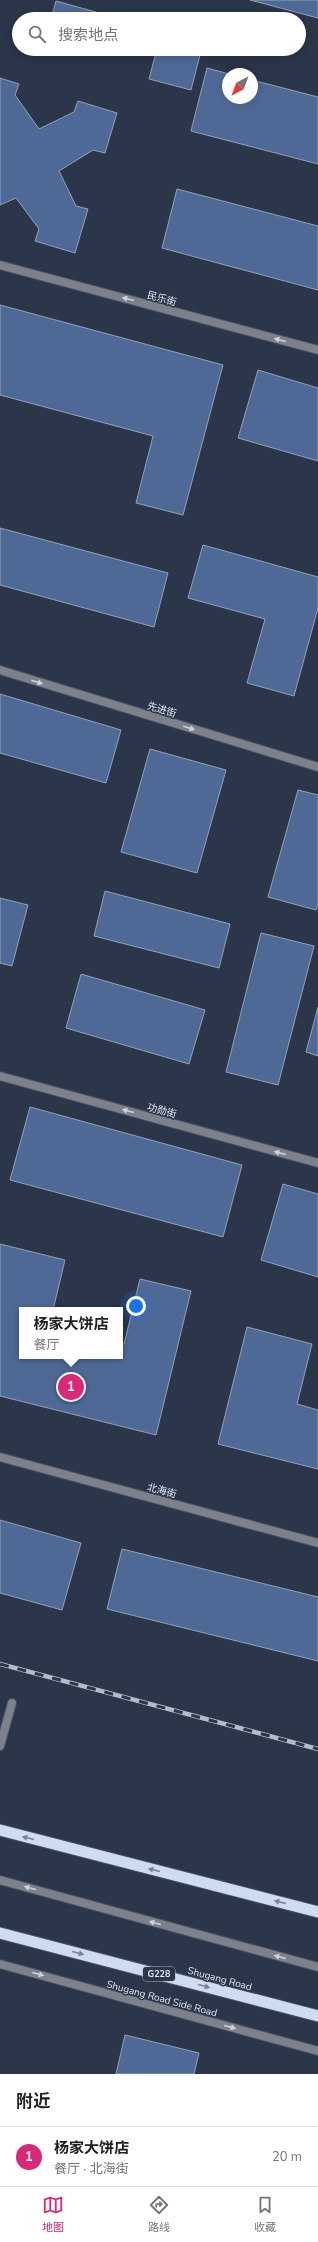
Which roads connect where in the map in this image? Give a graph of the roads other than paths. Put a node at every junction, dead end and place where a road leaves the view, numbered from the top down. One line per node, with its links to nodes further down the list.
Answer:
1 (0, 265): 2 (street, 民乐街, one-way to 1)
2 (318, 350)
3 (0, 670): 4 (street, 先进街, one-way to 4)
4 (318, 767)
5 (0, 1076): 6 (street, 功勋街, one-way to 5)
6 (318, 1163)
7 (0, 1457): 8 (street, 北海街)
8 (318, 1543)
9 (12, 1703): 10 (street)
10 (0, 1746)
11 (0, 1830): 13 (highway, one-way to 11)
12 (0, 1880): 16 (street, one-way to 12)
13 (318, 1912)
14 (0, 1933): 17 (highway, Shugang Road / G228, one-way to 17)
15 (0, 1964): 18 (street, Shugang Road Side Road, one-way to 18)
16 (318, 1967)
17 (318, 2016)
18 (318, 2051)

